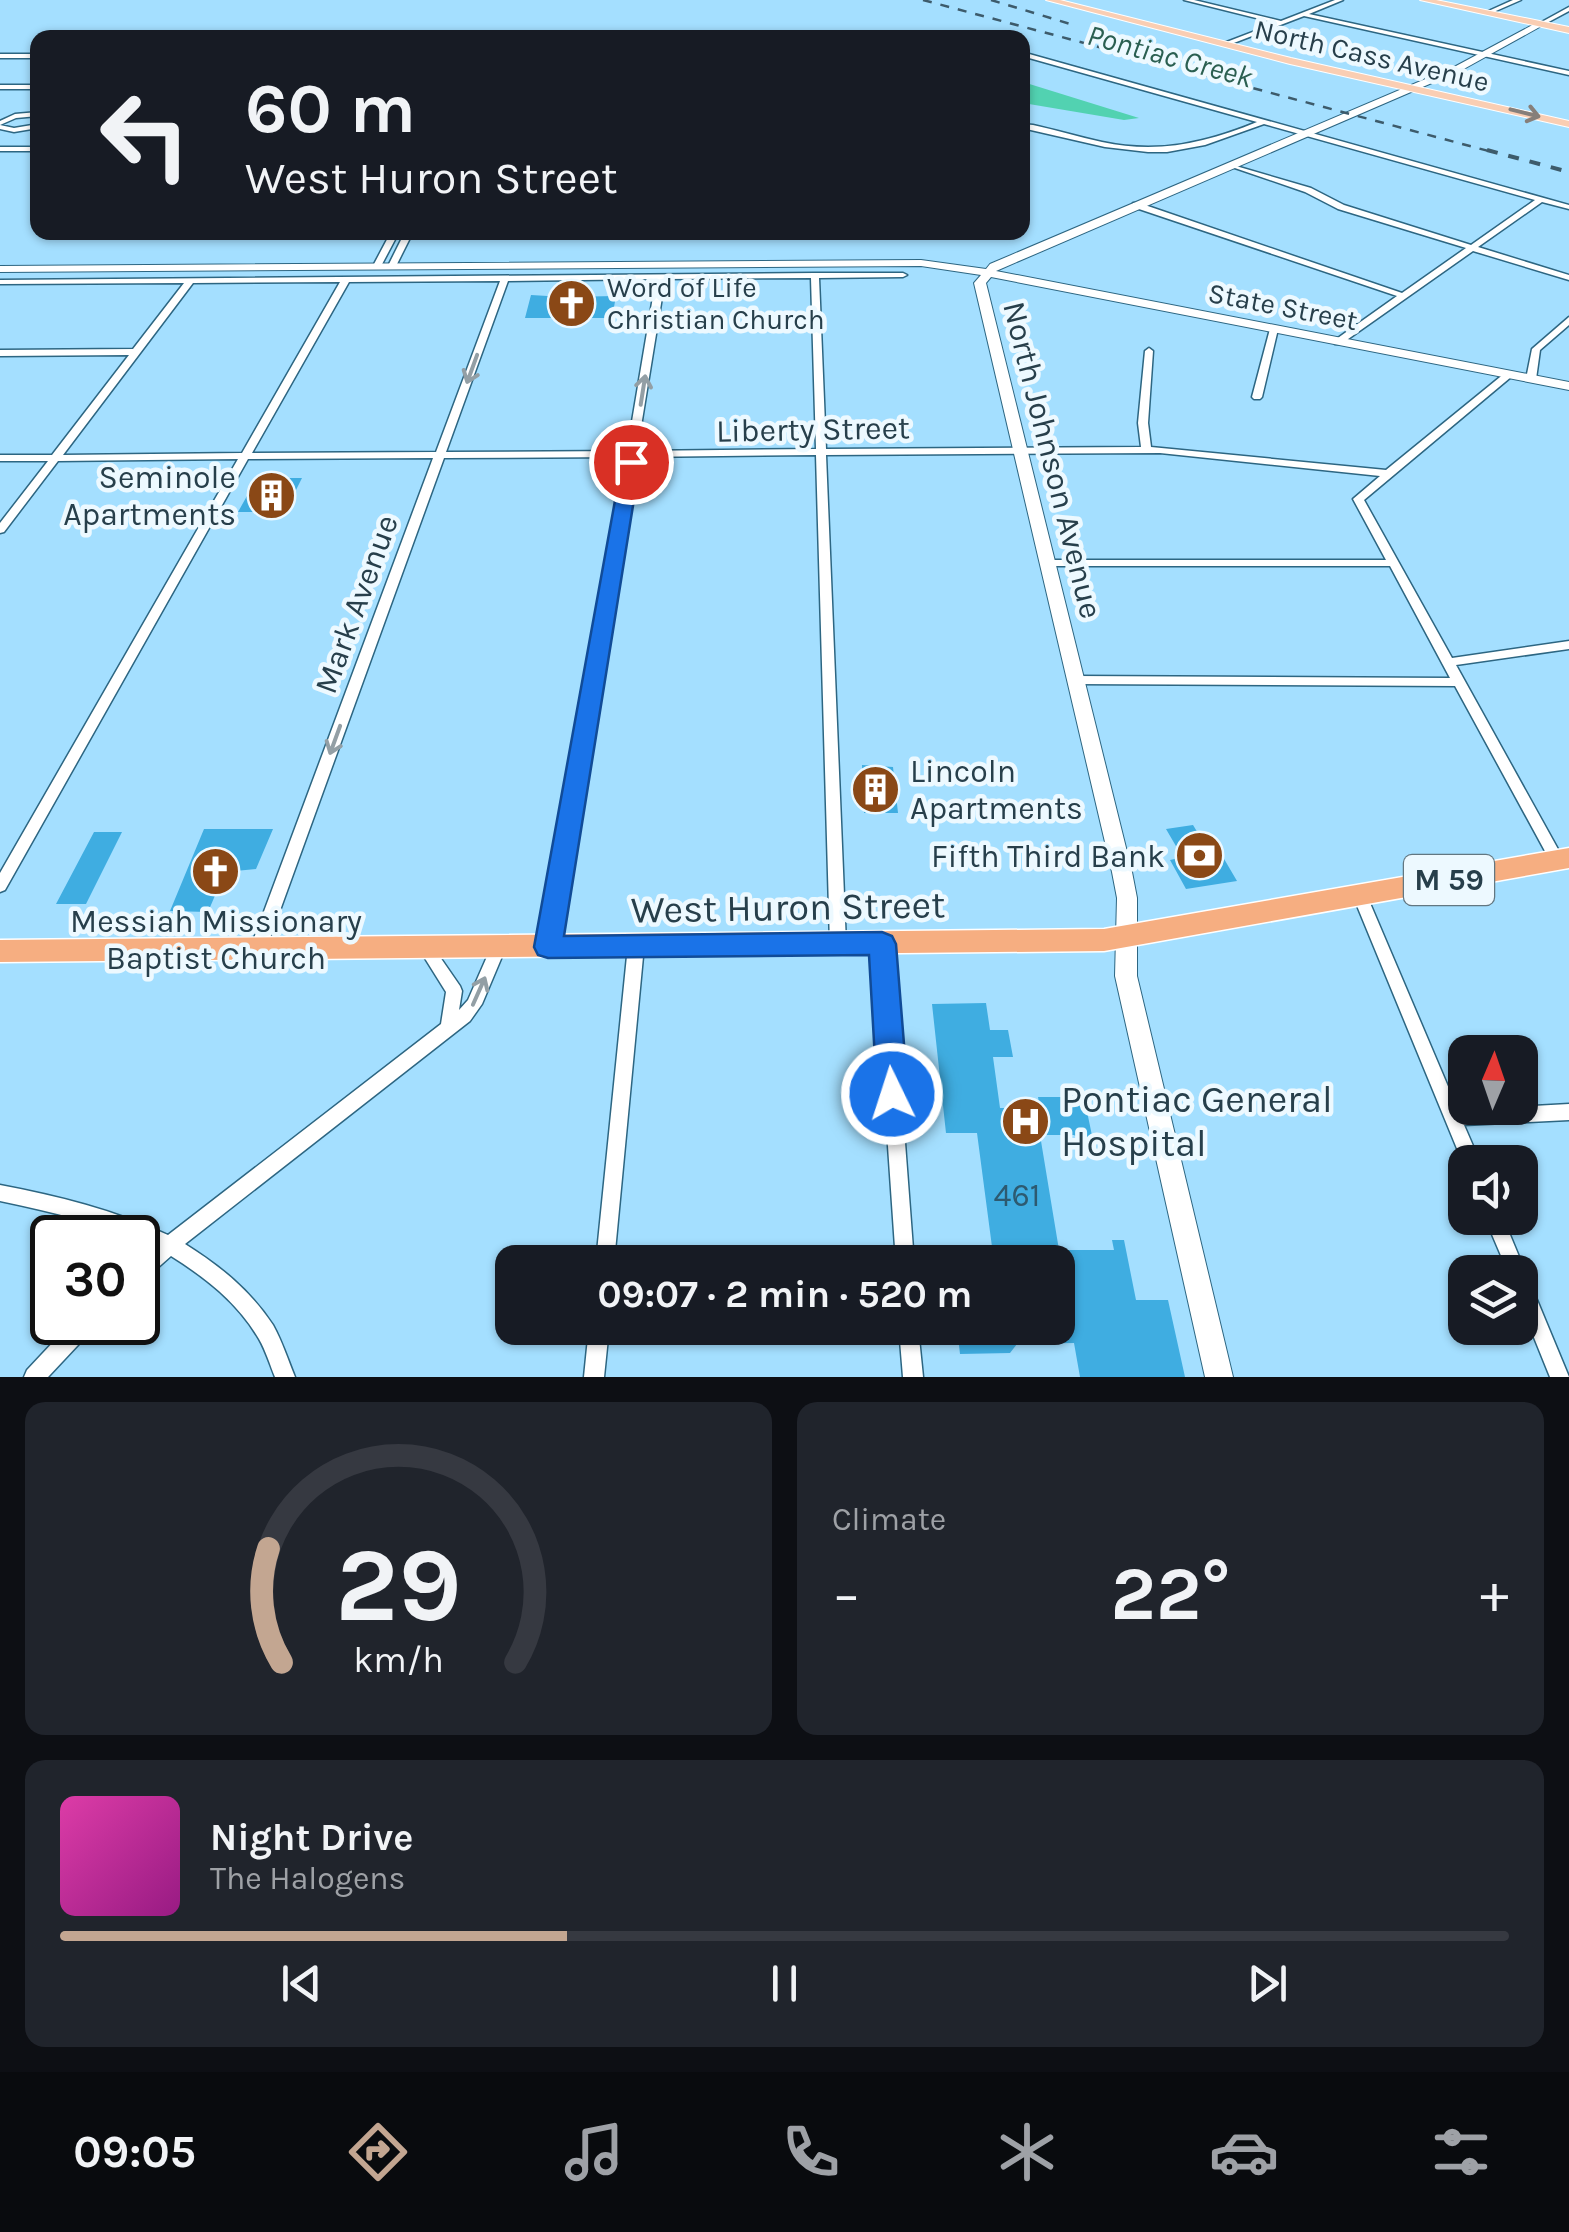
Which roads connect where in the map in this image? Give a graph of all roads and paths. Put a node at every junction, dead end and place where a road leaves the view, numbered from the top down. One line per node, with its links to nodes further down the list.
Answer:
1 (1050, 0): 12 (main road, North Cass Avenue)
2 (1187, 0): 9 (street)
3 (1340, 0): 8 (street)
4 (1424, 0): 7 (main road)
5 (1518, 0): 7 (street)
6 (1569, 9): 10 (street)
7 (1488, 13): 10 (main road)
8 (1303, 14): 9 (street); 13 (street)
9 (1283, 22): 12 (street)
10 (1541, 24): 11 (main road); 13 (street, North Johnson Avenue)
11 (1569, 30)
12 (1226, 44): 20 (main road, North Cass Avenue)
13 (1484, 54): 17 (street); 20 (street, North Johnson Avenue)
14 (0, 56): 15 (street)
15 (30, 56)
16 (1030, 56): 22 (street)
17 (1569, 73)
18 (0, 87): 19 (street)
19 (30, 87)
20 (1414, 87): 24 (main road, North Cass Avenue, one-way to 24); 28 (street, North Johnson Avenue)
21 (30, 115): 23 (street)
22 (1262, 122): 26 (street); 28 (street)
23 (0, 123): 27 (street)
24 (1569, 124)
25 (30, 127): 27 (street)
26 (1030, 128)
27 (14, 130): 29 (street)
28 (1305, 133): 32 (street, North Johnson Avenue); 33 (street)
29 (0, 141)
30 (0, 149): 31 (street)
31 (30, 149)
32 (1230, 165): 34 (street, North Johnson Avenue); 38 (street)
33 (1541, 199): 35 (street); 38 (street)
34 (1136, 205): 42 (street, North Johnson Avenue); 51 (street)
35 (1569, 207)
36 (391, 240): 39 (street)
37 (405, 240): 40 (street)
38 (1471, 248): 47 (street); 51 (street)
39 (377, 266): 40 (street, State Street); 41 (street, State Street)
40 (392, 266): 42 (street, State Street)
41 (0, 269)
42 (987, 272): 53 (street, State Street); 63 (street, North Johnson Avenue)
43 (815, 275): 44 (street); 45 (street); 64 (street)
44 (902, 275)
45 (661, 276): 46 (street); 66 (street, one-way to 45)
46 (506, 278): 48 (street); 65 (street, Mark Avenue, one-way to 65)
47 (1569, 278)
48 (346, 279): 49 (street); 67 (street)
49 (192, 280): 50 (street); 56 (street)
50 (0, 282)
51 (1404, 296): 54 (street)
52 (1569, 320): 59 (street)
53 (1274, 329): 54 (street, State Street); 61 (street)
54 (1338, 342): 58 (street, State Street)
55 (1149, 351): 62 (street)
56 (136, 352): 57 (street); 69 (street)
57 (0, 353)
58 (1508, 375): 59 (street, State Street); 70 (street)
59 (1531, 379): 60 (street, State Street)
60 (1569, 386)
61 (1257, 397)
62 (1146, 450): 63 (street, Liberty Street); 70 (street, Liberty Street)
63 (1020, 452): 64 (street, Liberty Street); 72 (street, North Johnson Avenue)
64 (822, 454): 66 (street, Liberty Street); 82 (street)
65 (440, 456): 66 (street, Liberty Street); 67 (street, Liberty Street); 88 (street, Mark Avenue, one-way to 88)
66 (632, 456): 86 (street)
67 (246, 457): 69 (street, Liberty Street); 79 (street)
68 (0, 458): 69 (street, Liberty Street)
69 (56, 458): 71 (street)
70 (1385, 473): 73 (street)
71 (0, 530)
72 (1047, 562): 73 (street); 76 (street, North Johnson Avenue)
73 (1392, 563): 75 (street)
74 (1569, 645): 75 (street)
75 (1448, 662): 77 (street)
76 (1076, 680): 77 (street); 81 (street, North Johnson Avenue)
77 (1459, 682): 78 (street)
78 (1563, 859): 80 (highway, West Huron Street / M 59)
79 (0, 886)
80 (1360, 896): 81 (highway, West Huron Street / M 59); 91 (street)
81 (1126, 937): 83 (highway, West Huron Street / M 59); 107 (street, North Johnson Avenue)
82 (838, 944): 83 (highway, West Huron Street / M 59); 84 (highway, West Huron Street / M 59)
83 (882, 944): 97 (street)
84 (636, 946): 86 (highway, West Huron Street / M 59); 96 (street)
85 (498, 947): 86 (highway, West Huron Street / M 59); 87 (highway, West Huron Street / M 59); 90 (street, one-way to 85)
86 (548, 947)
87 (426, 948): 88 (highway, West Huron Street / M 59); 90 (street)
88 (258, 949): 89 (highway, West Huron Street / M 59)
89 (0, 951)
90 (449, 1026): 95 (street)
91 (1448, 1106)
92 (1569, 1112): 93 (street)
93 (1538, 1114)
94 (0, 1193): 95 (street)
95 (170, 1244): 98 (street); 104 (street)
96 (608, 1245)
97 (903, 1245)
98 (160, 1253)
99 (1538, 1324): 108 (street)
100 (64, 1345): 103 (street)
101 (597, 1345): 105 (street)
102 (910, 1345): 106 (street)
103 (34, 1377)
104 (285, 1377)
105 (594, 1377)
106 (913, 1377)
107 (1219, 1377)
108 (1560, 1377)

